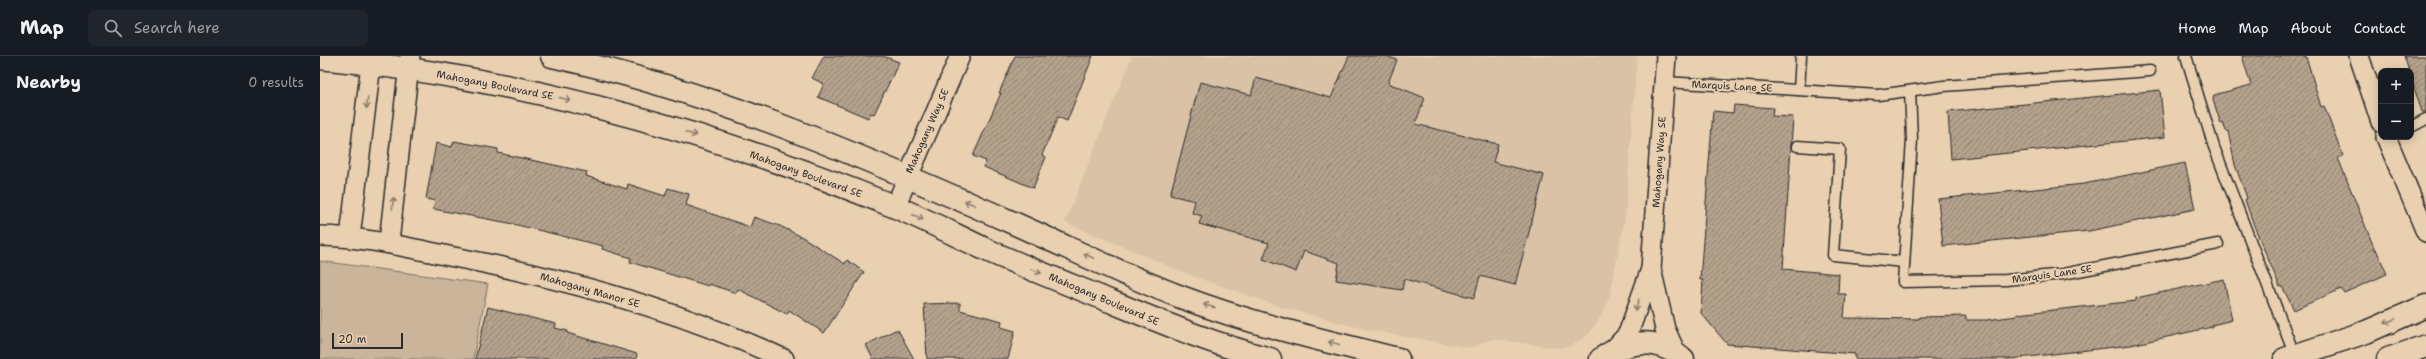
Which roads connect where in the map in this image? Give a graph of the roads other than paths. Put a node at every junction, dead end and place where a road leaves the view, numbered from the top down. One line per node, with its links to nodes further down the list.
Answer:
1 (552, 56): 19 (street)
2 (960, 56): 19 (street, Mahogany Way SE)
3 (1666, 56): 11 (street, Mahogany Way SE)
4 (1801, 56): 12 (lane)
5 (2186, 56): 32 (lane)
6 (2359, 56): 14 (street)
7 (320, 58): 8 (street, Mahogany Boulevard SE)
8 (372, 60): 9 (street, Mahogany Boulevard SE); 23 (street, one-way to 23)
9 (410, 62): 20 (street, Mahogany Boulevard SE, one-way to 20); 24 (street, one-way to 9)
10 (2150, 71): 13 (lane, Marquis Lane SE)
11 (1665, 82): 12 (lane, Marquis Lane SE); 27 (street, Mahogany Way SE)
12 (1799, 90): 13 (lane, Marquis Lane SE)
13 (1910, 91): 26 (lane, Marquis Lane SE)
14 (2378, 111)
15 (2426, 119): 16 (lane)
16 (2414, 125)
17 (2388, 140): 21 (street)
18 (1796, 146): 26 (lane)
19 (907, 176): 20 (street, Mahogany Way SE); 35 (street, one-way to 19)
20 (896, 207): 34 (street, Mahogany Boulevard SE, one-way to 34)
21 (2426, 232)
22 (320, 236): 23 (street, Mahogany Manor SE)
23 (350, 237): 24 (street, Mahogany Manor SE)
24 (389, 242): 33 (street, Mahogany Manor SE)
25 (2218, 244): 26 (lane, Marquis Lane SE)
26 (1904, 262)
27 (1652, 269): 30 (street, Mahogany Way SE, one-way to 30); 31 (street, Mahogany Way SE)
28 (2426, 306): 32 (street, one-way to 32)
29 (2426, 346): 36 (street)
30 (1608, 354): 31 (street)
31 (1679, 355)
32 (2290, 357)
33 (784, 359)
34 (1270, 359)
35 (1398, 359)
36 (2388, 359)

